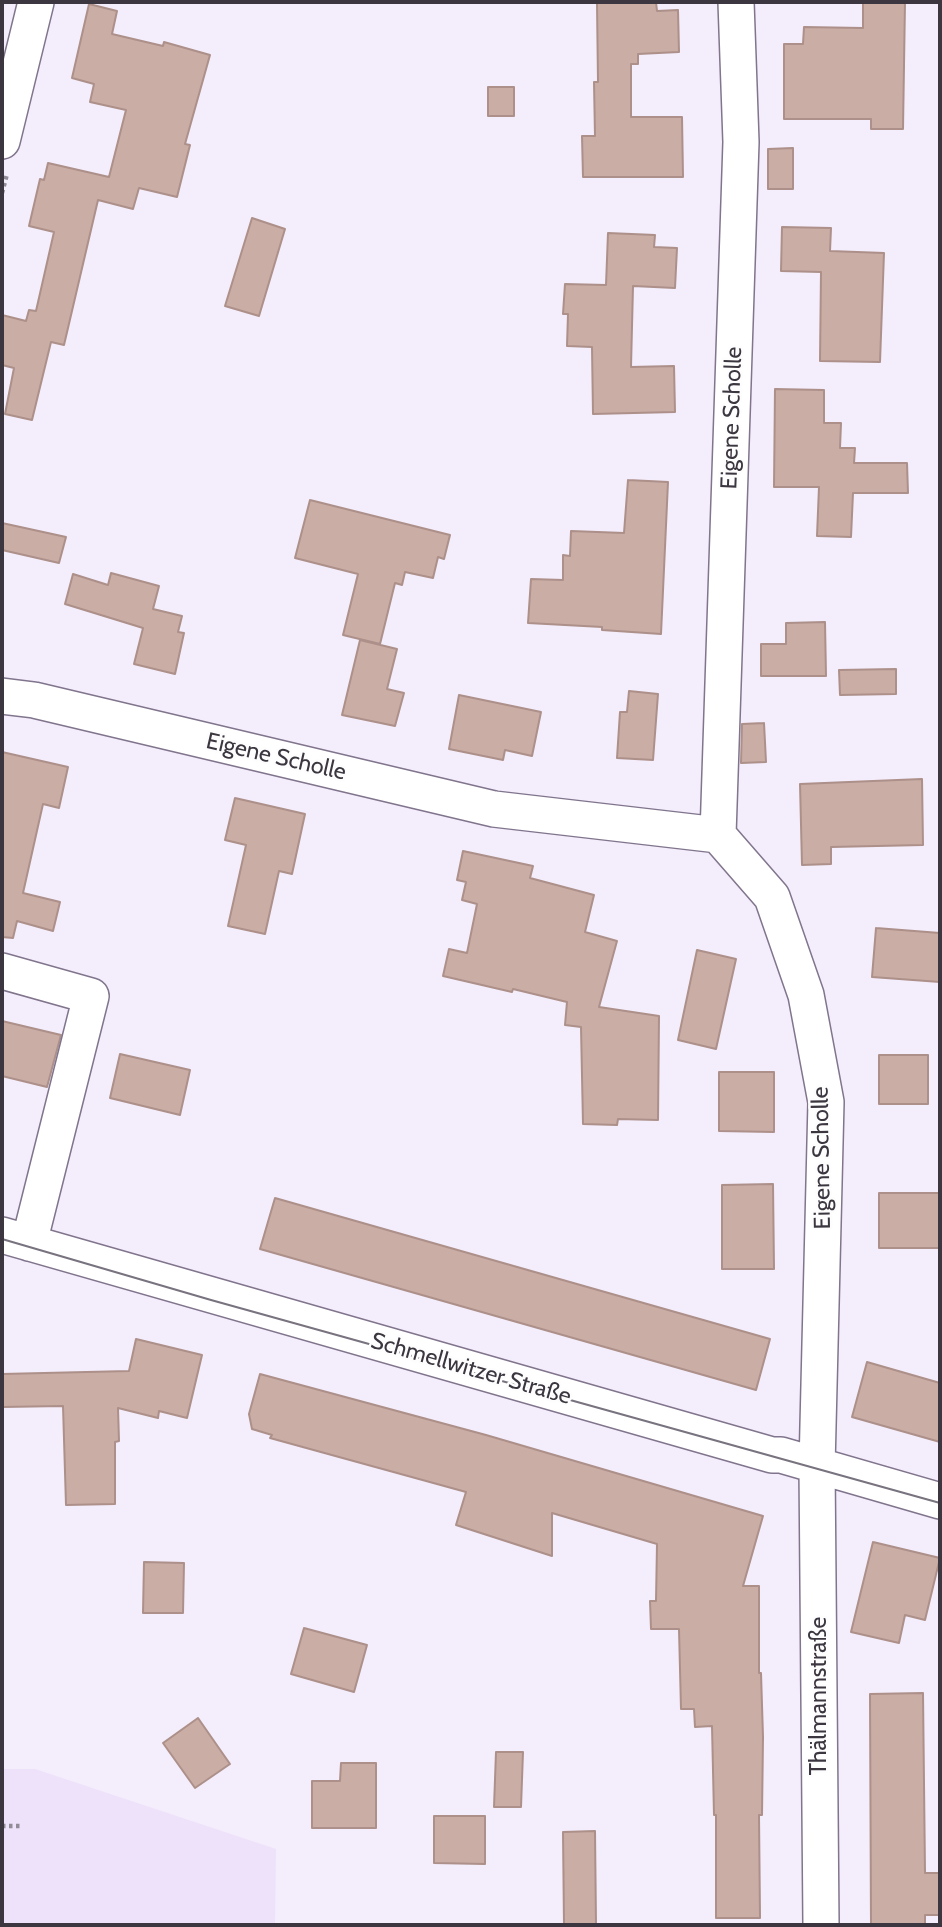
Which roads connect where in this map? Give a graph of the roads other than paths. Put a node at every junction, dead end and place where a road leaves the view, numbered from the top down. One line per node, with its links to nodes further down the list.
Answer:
1 (36, 2): 3 (street)
2 (736, 2): 5 (street, Eigene Scholle)
3 (2, 141)
4 (2, 696): 5 (street, Eigene Scholle)
5 (718, 835): 8 (street, Eigene Scholle)
6 (2, 971): 7 (street)
7 (15, 1239): 8 (street, Schmellwitzer Straße)
8 (817, 1466): 9 (street, Schmellwitzer Straße); 10 (street, Thälmannstraße)
9 (940, 1501)
10 (821, 1925)

